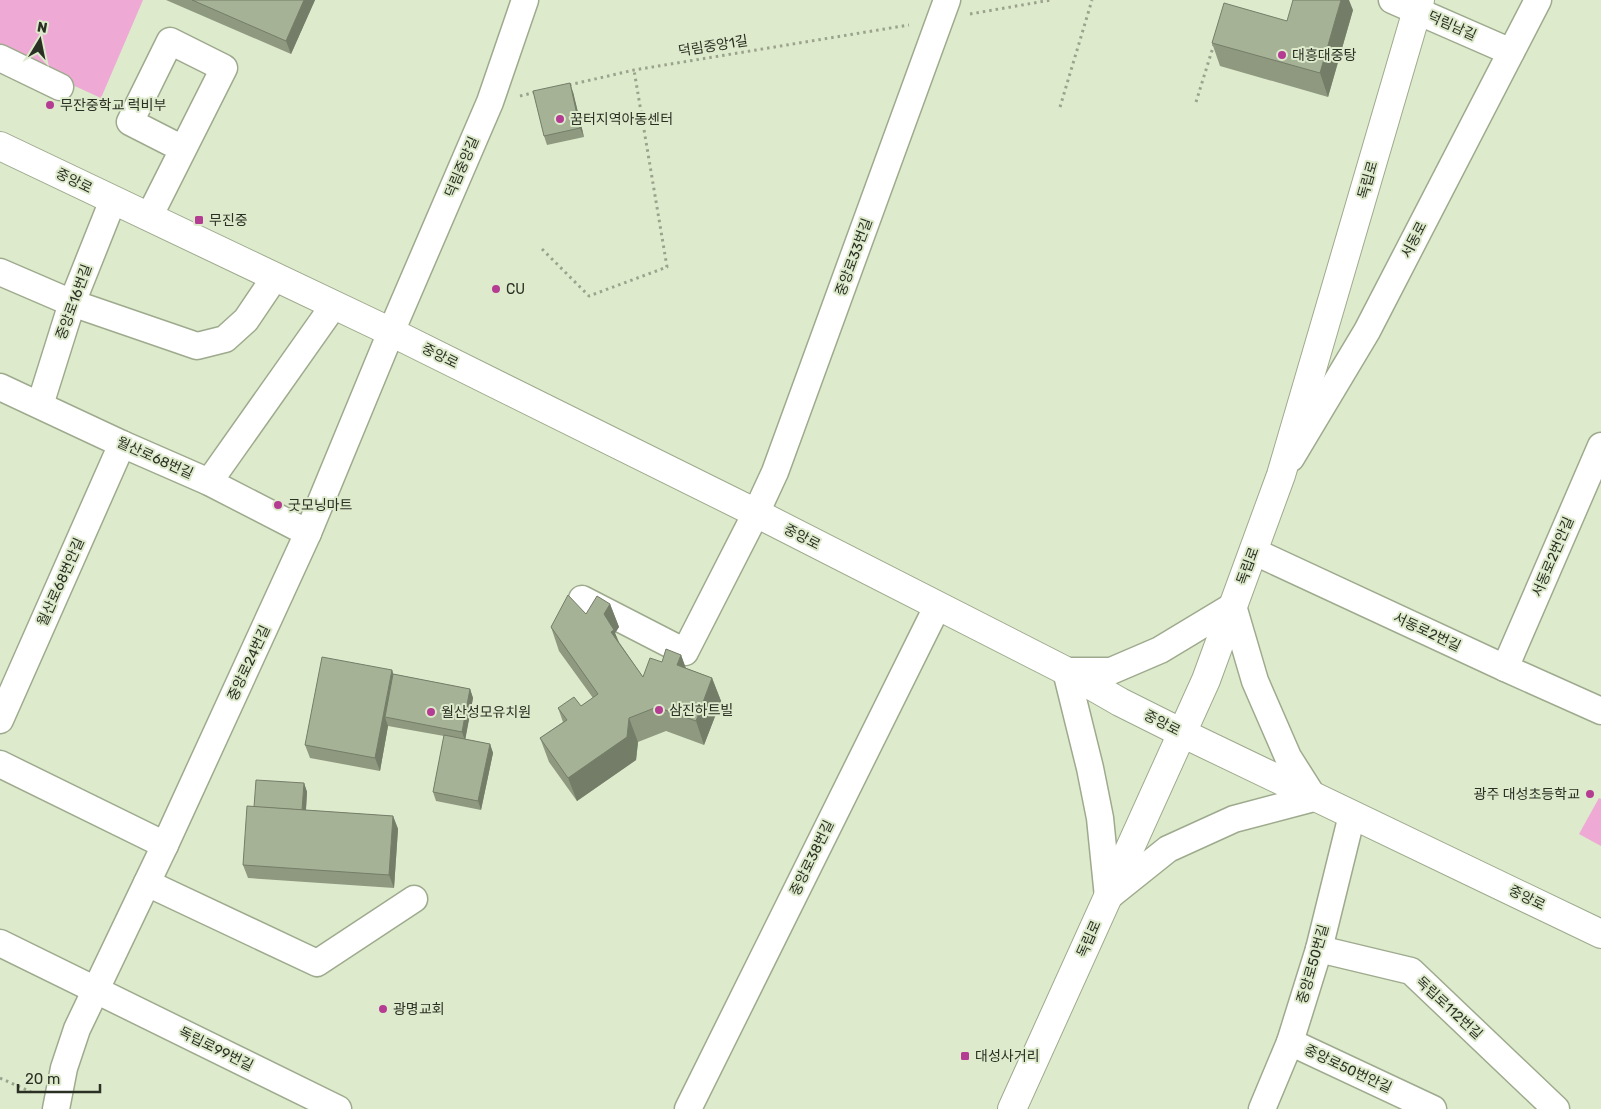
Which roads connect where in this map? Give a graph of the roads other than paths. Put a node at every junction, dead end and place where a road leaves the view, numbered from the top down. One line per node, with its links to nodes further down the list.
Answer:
1 (525, 0): 17 (street, 덕림중앙길)
2 (1392, 0): 4 (street, 덕림남길)
3 (1538, 0): 6 (street, 서동로)
4 (1419, 5): 6 (street, 덕림남길); 22 (main road, 독립로)
5 (944, 10): 24 (street, 중앙로33번길)
6 (1511, 52): 22 (street, 서동로)
7 (0, 58): 8 (street)
8 (60, 86)
9 (0, 146): 11 (main road, 중앙로)
10 (183, 149): 12 (street)
11 (113, 200): 12 (main road, 중앙로); 15 (street, 중앙로16번길)
12 (149, 217): 14 (main road, 중앙로)
13 (0, 272): 15 (street)
14 (275, 277): 15 (street); 16 (main road, 중앙로)
15 (72, 303): 19 (street, 중앙로16번길)
16 (334, 305): 17 (main road, 중앙로); 23 (street)
17 (391, 332): 24 (main road, 중앙로); 25 (street, 중앙로24번길)
18 (0, 387): 19 (street, 월산로68번길)
19 (40, 405): 20 (street, 월산로68번길)
20 (122, 444): 23 (street, 월산로68번길); 33 (street, 월산로68번안길)
21 (1601, 446): 30 (street, 서동로2번안길)
22 (1281, 476): 26 (main road, 독립로)
23 (209, 482): 25 (street, 월산로68번길)
24 (756, 513): 27 (street, 중앙로33번길); 29 (main road, 중앙로)
25 (308, 533): 38 (street, 중앙로24번길)
26 (1253, 551): 28 (main road, 독립로); 30 (street, 서동로2번길)
27 (582, 599)
28 (1233, 606): 31 (street); 34 (main road, 독립로); 36 (street)
29 (937, 607): 31 (main road, 중앙로); 49 (street, 중앙로38번길)
30 (1505, 668): 32 (street, 서동로2번길)
31 (1066, 672): 34 (main road, 중앙로); 40 (street)
32 (1601, 711)
33 (0, 720)
34 (1182, 733): 36 (main road, 중앙로); 40 (main road, 독립로)
35 (0, 764): 38 (street)
36 (1314, 798): 37 (main road, 중앙로); 40 (street)
37 (1352, 815): 42 (main road, 중앙로); 44 (street, 중앙로50번길)
38 (165, 845): 39 (street, 중앙로24번길)
39 (147, 883): 41 (street); 45 (street, 중앙로24번길)
40 (1108, 896): 50 (main road, 독립로)
41 (414, 899)
42 (1601, 934)
43 (0, 943): 45 (street, 독립로99번길)
44 (1318, 949): 46 (street, 중앙로50번길); 53 (street, 독립로112번길)
45 (95, 989): 47 (street, 중앙로24번길); 48 (street, 독립로99번길)
46 (1290, 1042): 51 (street, 중앙로50번길); 52 (street, 중앙로50번안길)
47 (57, 1106)
48 (338, 1109)
49 (688, 1109)
50 (1012, 1109)
51 (1262, 1109)
52 (1433, 1109)
53 (1556, 1109)

